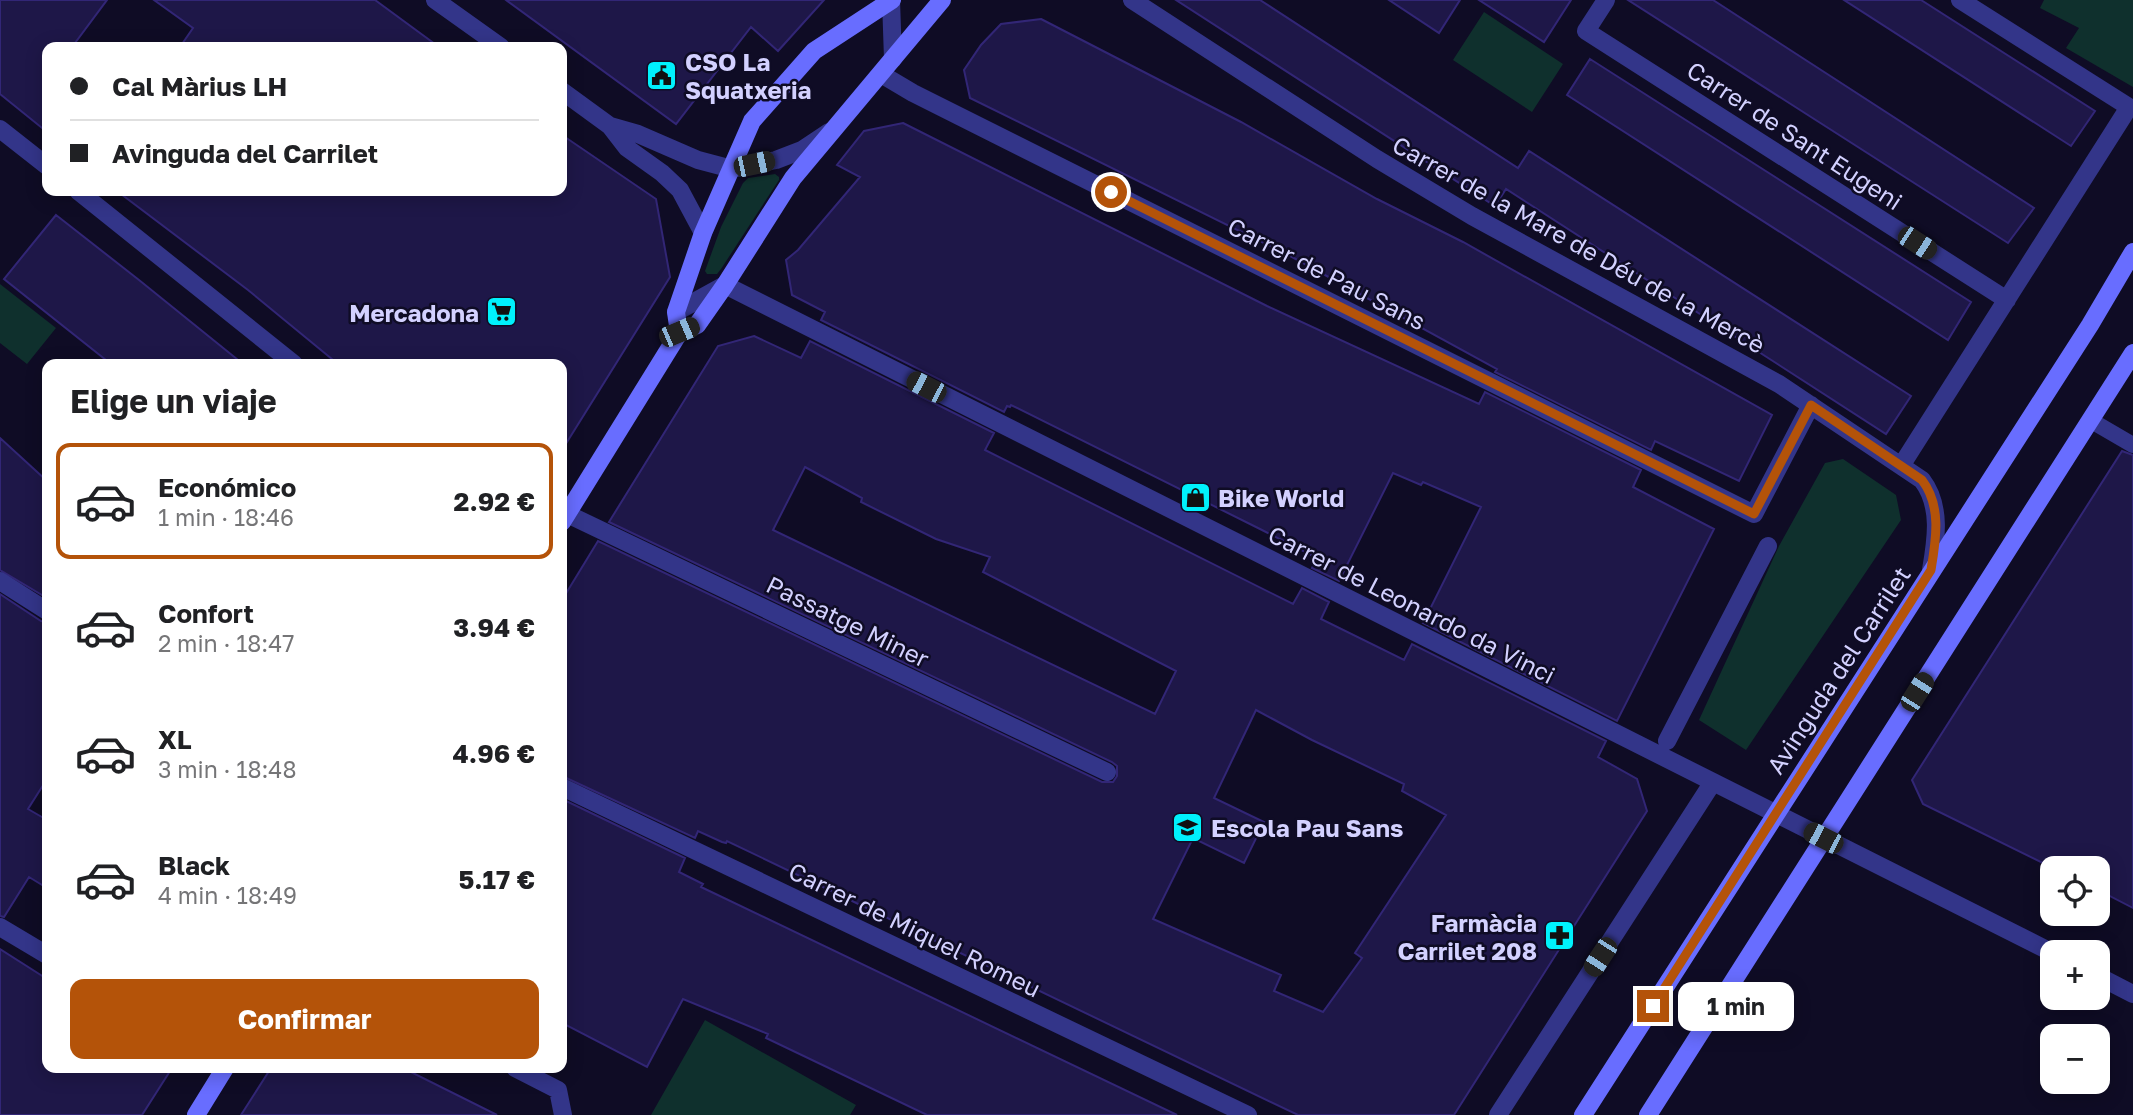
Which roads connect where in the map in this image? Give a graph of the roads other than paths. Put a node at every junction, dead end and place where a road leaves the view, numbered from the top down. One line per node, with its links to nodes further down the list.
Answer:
1 (435, 0): 7 (street)
2 (891, 0): 8 (street); 15 (main road)
3 (942, 0): 8 (main road)
4 (1132, 0): 25 (street, Carrer de la Mare de Déu de la Mercè)
5 (1605, 0): 20 (street, Carrer de Sant Eugeni)
6 (1960, 0): 20 (street)
7 (494, 42)
8 (893, 59): 9 (main road)
9 (881, 74): 12 (main road); 25 (street, Carrer de Pau Sans)
10 (567, 95): 11 (street)
11 (610, 126): 15 (street); 17 (street)
12 (836, 127): 15 (street); 19 (main road)
13 (0, 128): 14 (street)
14 (42, 162)
15 (732, 169): 17 (main road)
16 (84, 196): 24 (street)
17 (703, 233): 21 (main road)
18 (2133, 252): 32 (main road, Avinguda del Carrilet)
19 (725, 285): 21 (street); 22 (main road); 37 (street, Carrer de Leonardo da Vinci)
20 (2007, 300): 28 (street)
21 (676, 312): 22 (main road)
22 (679, 332): 29 (main road)
23 (2133, 353): 26 (main road)
24 (288, 359)
25 (1811, 405): 28 (street, Carrer de la Mare de Déu de la Mercè)
26 (2090, 421): 27 (lane); 40 (main road)
27 (2133, 445)
28 (1901, 466): 32 (street, Carrer de la Mare de Déu de la Mercè)
29 (567, 513)
30 (567, 519): 36 (street, Passatge Miner)
31 (1768, 546): 35 (street)
32 (1931, 570): 39 (main road, Avinguda del Carrilet)
33 (0, 581): 34 (street)
34 (42, 608)
35 (1667, 741)
36 (1107, 772)
37 (1713, 782): 39 (street, Carrer de Leonardo da Vinci); 51 (street)
38 (567, 789): 50 (street, Carrer de Miquel Romeu)
39 (1775, 814): 40 (street, Carrer de Leonardo da Vinci); 52 (main road, Avinguda del Carrilet)
40 (1823, 838): 42 (street, Carrer de Leonardo da Vinci); 53 (main road)
41 (0, 927): 43 (street)
42 (2040, 946)
43 (42, 952)
44 (2110, 982): 45 (street)
45 (2133, 994)
46 (222, 1073): 48 (main road)
47 (525, 1073): 49 (street)
48 (196, 1115)
49 (563, 1115)
50 (1248, 1115)
51 (1498, 1115)
52 (1583, 1115)
53 (1648, 1115)

